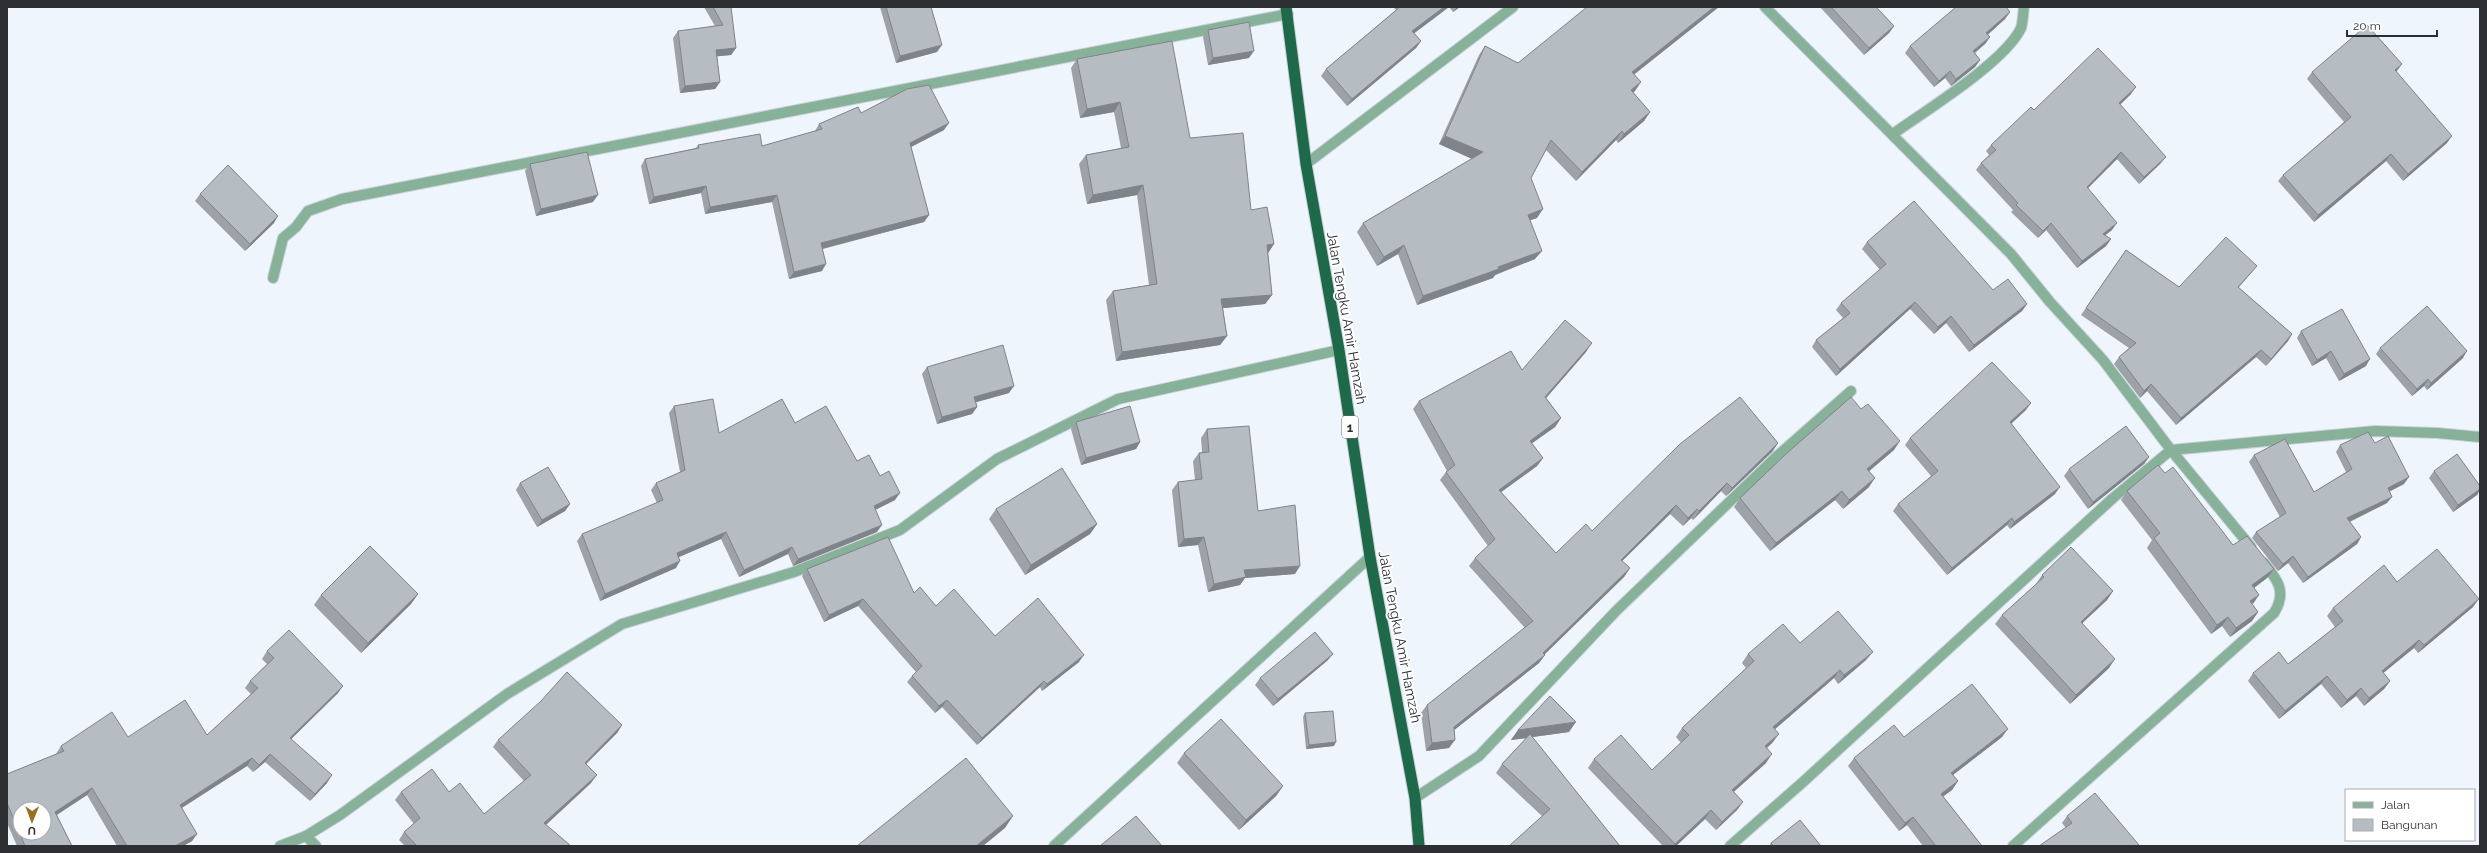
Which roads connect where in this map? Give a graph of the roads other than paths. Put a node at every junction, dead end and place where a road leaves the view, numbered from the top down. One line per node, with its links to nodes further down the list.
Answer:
1 (1513, 7): 6 (street)
2 (1765, 7): 5 (street)
3 (2024, 7): 5 (street)
4 (1287, 10): 6 (highway, Jalan Tengku Amir Hamzah / 1); 7 (street)
5 (1893, 134): 11 (street)
6 (1306, 164): 8 (highway, Jalan Tengku Amir Hamzah / 1)
7 (273, 278)
8 (1339, 350): 12 (highway, Jalan Tengku Amir Hamzah / 1); 14 (street)
9 (1851, 391): 13 (street)
10 (2480, 437): 11 (street)
11 (2171, 450): 19 (street); 20 (street)
12 (1370, 557): 13 (highway, Jalan Tengku Amir Hamzah / 1); 17 (street)
13 (1415, 798): 18 (highway, Jalan Tengku Amir Hamzah / 1)
14 (306, 836): 15 (street); 16 (street)
15 (280, 846)
16 (316, 846)
17 (1054, 846)
18 (1419, 846)
19 (1730, 846)
20 (2013, 846)

